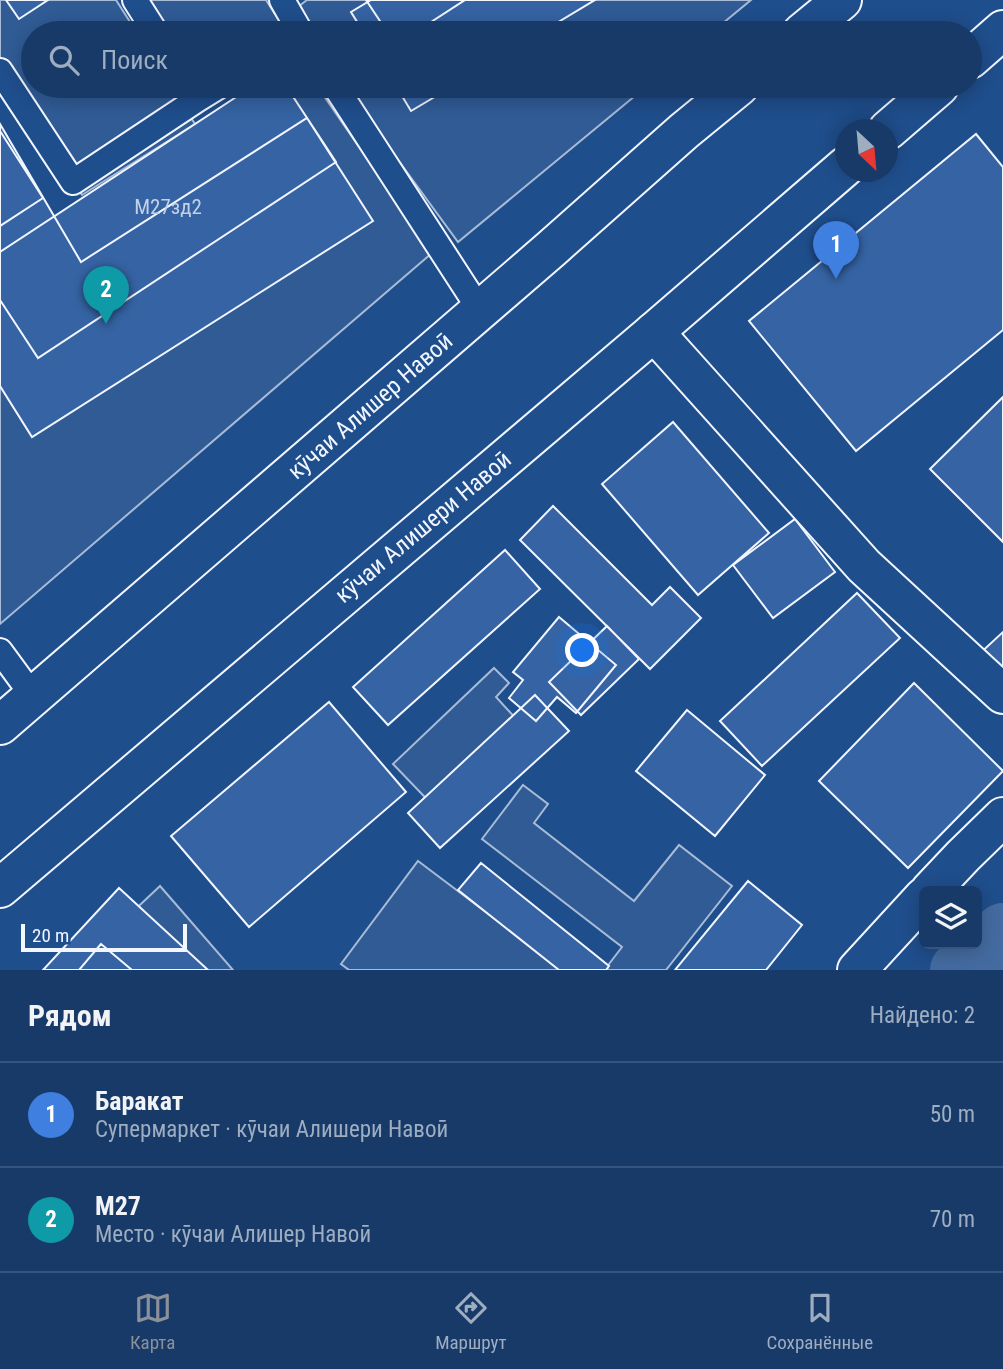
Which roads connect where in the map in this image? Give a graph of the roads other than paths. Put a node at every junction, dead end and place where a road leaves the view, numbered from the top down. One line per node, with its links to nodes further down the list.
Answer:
1 (135, 0): 4 (lane)
2 (282, 0): 5 (lane)
3 (842, 0): 6 (street)
4 (148, 21)
5 (294, 21)
6 (817, 21)
7 (1003, 30): 8 (street)
8 (982, 48)
9 (0, 71): 10 (lane)
10 (186, 98)
11 (343, 98): 16 (lane)
12 (724, 98): 16 (street, кӯчаи Алишер Навоӣ)
13 (925, 98): 14 (street)
14 (898, 121)
15 (835, 175): 17 (street, кӯчаи Алишери Навоӣ)
16 (480, 310): 20 (street, кӯчаи Алишер Навоӣ)
17 (654, 332): 19 (street); 24 (street, кӯчаи Алишери Навоӣ)
18 (0, 650): 20 (lane)
19 (1003, 694)
20 (33, 696): 21 (street, кӯчаи Алишер Навоӣ)
21 (0, 725)
22 (1003, 817): 23 (street)
23 (935, 886)
24 (0, 888)
25 (919, 902): 26 (street)
26 (857, 970)

